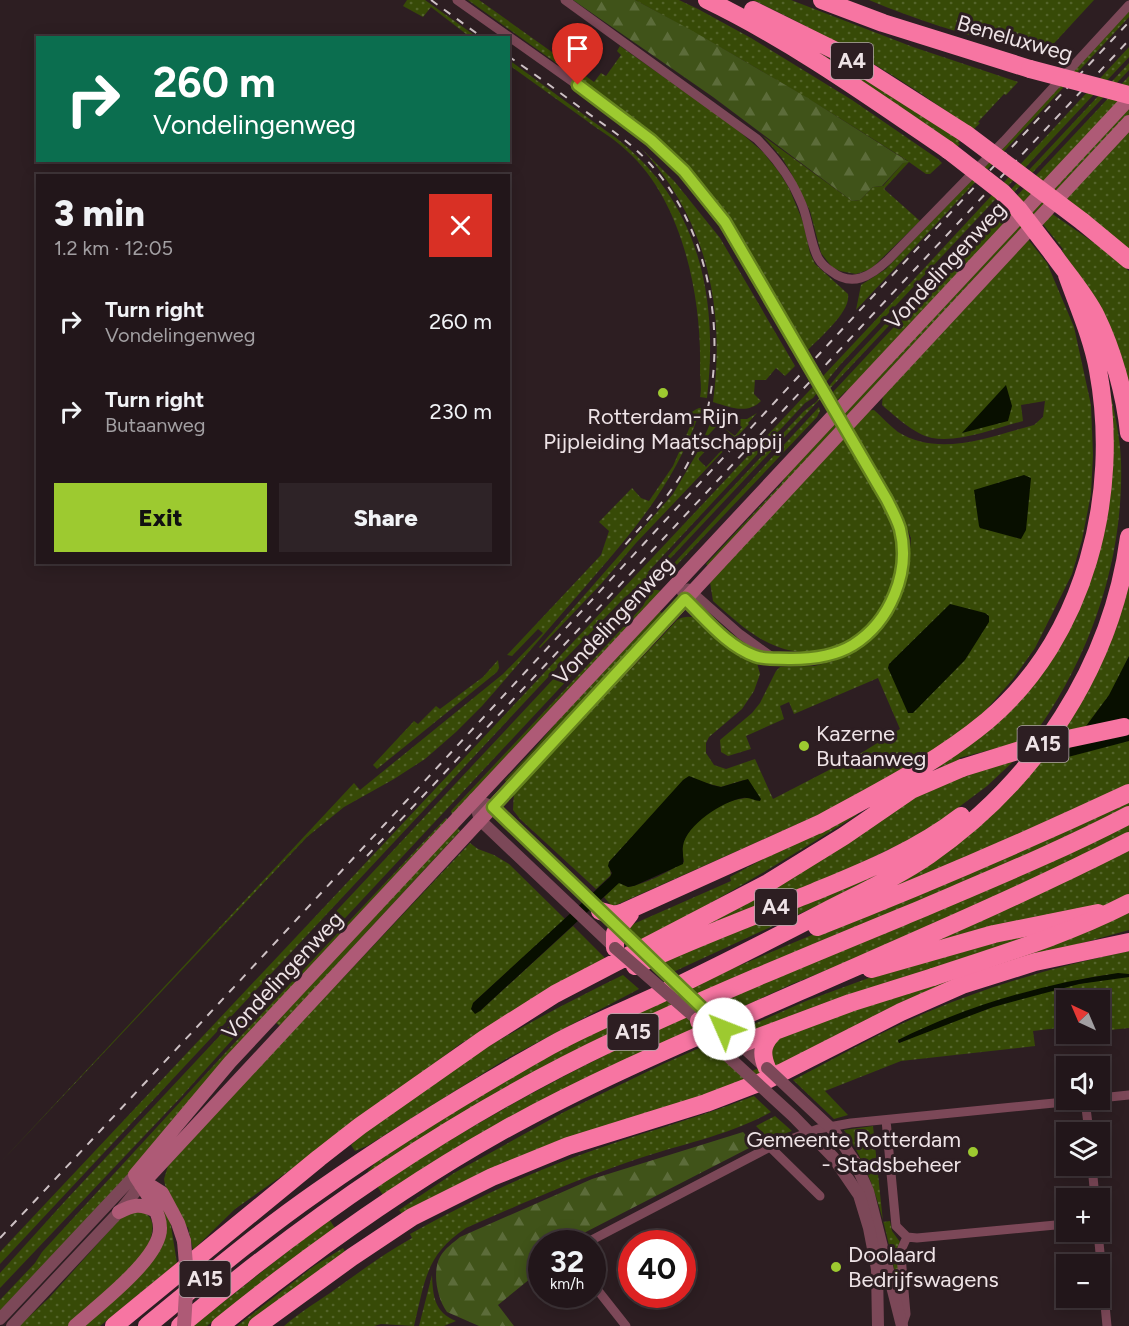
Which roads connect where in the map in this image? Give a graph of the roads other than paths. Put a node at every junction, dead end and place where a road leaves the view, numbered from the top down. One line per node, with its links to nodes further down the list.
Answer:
1 (457, 0): 7 (street, bridge)
2 (565, 0): 6 (street)
3 (707, 0): 12 (highway, A4, bridge)
4 (732, 0): 11 (highway, A4, bridge)
5 (822, 0): 9 (highway, Beneluxweg / A4, bridge)
6 (1129, 5)
7 (508, 36)
8 (510, 37): 17 (street, bridge)
9 (1129, 97): 15 (main road, Vondelingenweg)
10 (1129, 122): 16 (main road, Vondelingenweg)
11 (1129, 260)
12 (1067, 275): 13 (highway, A4); 26 (highway, A4)
13 (1129, 433)
14 (1129, 537): 18 (highway, A4)
15 (677, 582): 16 (street); 22 (main road, Vondelingenweg)
16 (688, 595): 17 (street); 17 (street); 23 (main road, Vondelingenweg)
17 (760, 655)
18 (1079, 690): 36 (highway, A4); 42 (highway, A4)
19 (1129, 726): 20 (highway, A15, bridge)
20 (956, 770): 26 (highway, A15); 42 (highway, A15)
21 (1129, 793): 36 (highway, A15)
22 (474, 799): 23 (street); 25 (street); 49 (main road, Vondelingenweg)
23 (493, 807): 25 (main road, Vondelingenweg); 30 (street)
24 (1129, 815): 65 (highway, A15)
25 (480, 820): 35 (street); 48 (main road, Vondelingenweg)
26 (818, 825): 29 (highway, A4)
27 (1129, 841): 37 (highway, A15)
28 (1129, 905): 37 (highway, A15); 39 (highway, A15, bridge)
29 (638, 906): 30 (highway, A4); 31 (highway, A4)
30 (600, 911): 31 (street)
31 (618, 928): 35 (highway); 40 (street, bridge)
32 (1129, 936): 34 (highway)
33 (1129, 942): 34 (highway)
34 (1096, 947): 67 (highway)
35 (615, 948): 38 (street, bridge)
36 (723, 964): 64 (highway, A15)
37 (804, 990): 66 (highway, A15)
38 (699, 1021): 40 (highway, bridge); 58 (street, bridge)
39 (777, 1030): 40 (highway, A15); 41 (highway)
40 (740, 1044): 41 (street)
41 (767, 1068): 58 (street, bridge)
42 (435, 1073): 63 (highway, A15)
43 (1129, 1095): 44 (street)
44 (1110, 1097)
45 (1056, 1103): 46 (street)
46 (886, 1120): 47 (street); 56 (street)
47 (770, 1147): 51 (street); 55 (street)
48 (163, 1163): 49 (main road, Vondelingenweg); 50 (main road)
49 (140, 1181): 50 (main road); 52 (main road); 53 (street, Vondelingenweg); 60 (street, Vondelingenweg)
50 (162, 1193): 65 (main road, bridge)
51 (820, 1196)
52 (154, 1210): 53 (main road); 62 (main road)
53 (119, 1212): 61 (street, Vondelingenweg)
54 (1056, 1225): 56 (street)
55 (606, 1233)
56 (907, 1237): 70 (street)
57 (1099, 1242): 71 (street)
58 (882, 1267): 69 (street); 70 (street)
59 (606, 1301): 68 (street)
60 (2, 1317)
61 (14, 1325)
62 (75, 1326)
63 (114, 1326)
64 (147, 1326)
65 (182, 1326)
66 (220, 1326)
67 (257, 1326)
68 (626, 1326)
69 (878, 1326)
70 (902, 1326)
71 (1107, 1326)

